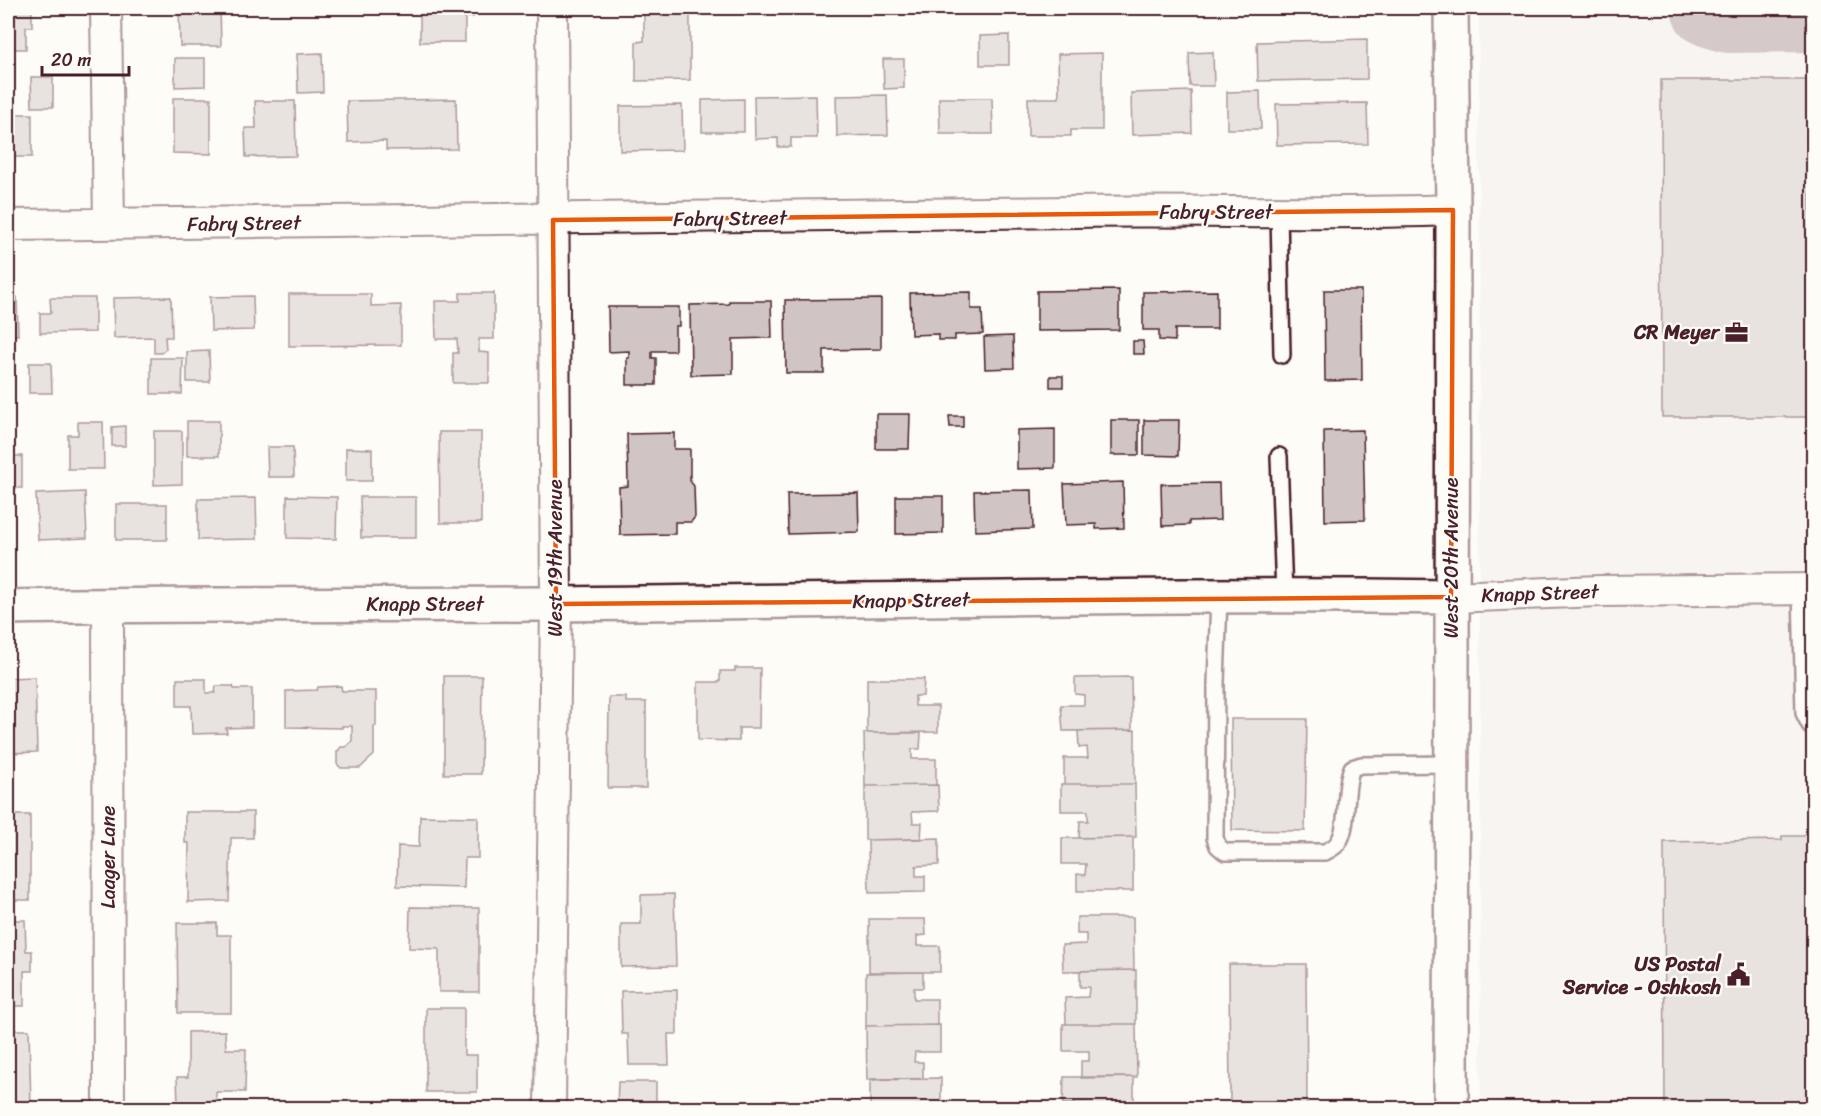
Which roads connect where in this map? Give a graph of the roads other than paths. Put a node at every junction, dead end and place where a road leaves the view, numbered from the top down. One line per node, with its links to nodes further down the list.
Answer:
1 (106, 8): 7 (street)
2 (552, 8): 6 (street, West 19th Avenue)
3 (1451, 8): 4 (street, West 20th Avenue)
4 (1453, 210): 5 (street, Fabry Street); 14 (street, West 20th Avenue)
5 (1279, 213): 6 (street, Fabry Street); 9 (lane)
6 (553, 220): 7 (street, Fabry Street); 15 (street, West 19th Avenue)
7 (109, 224): 8 (street, Fabry Street)
8 (8, 225)
9 (1282, 355)
10 (1279, 456): 12 (lane)
11 (1807, 589): 14 (street, Knapp Street); 18 (lane)
12 (1284, 595): 13 (street, Knapp Street); 14 (street, Knapp Street)
13 (1219, 596): 15 (street, Knapp Street); 19 (lane)
14 (1451, 597): 19 (street, West 20th Avenue)
15 (556, 604): 16 (street, Knapp Street); 21 (street, West 19th Avenue)
16 (108, 605): 17 (street, Knapp Street); 20 (street, Laager Lane)
17 (8, 607)
18 (1814, 726)
19 (1452, 764): 22 (street, West 20th Avenue)
20 (109, 1108)
21 (550, 1108)
22 (1451, 1108)

